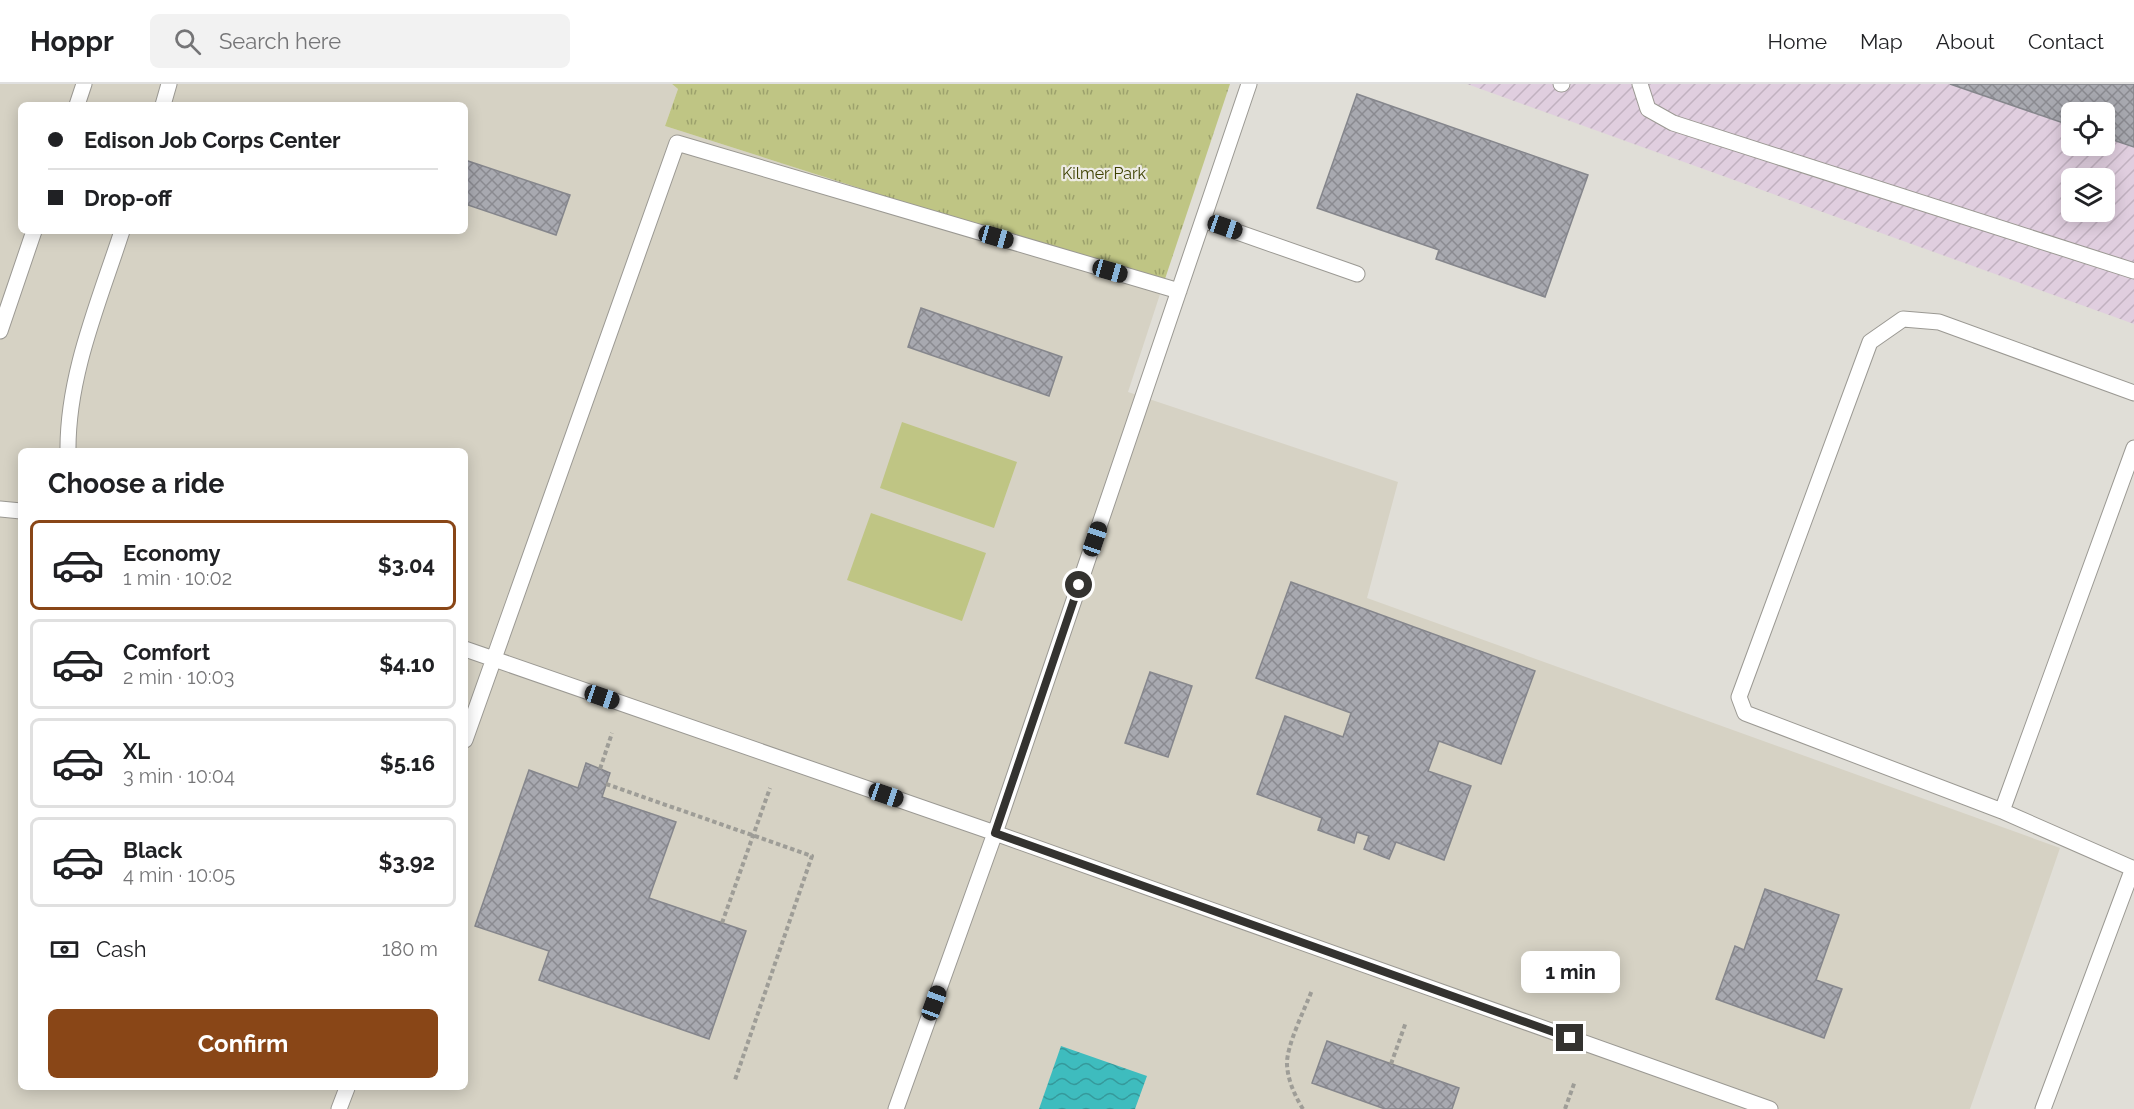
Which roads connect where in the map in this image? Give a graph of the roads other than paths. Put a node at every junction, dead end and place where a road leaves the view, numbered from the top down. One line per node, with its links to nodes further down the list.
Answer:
1 (84, 84): 5 (lane)
2 (169, 84): 6 (lane)
3 (1249, 84): 7 (lane)
4 (1640, 84): 10 (lane)
5 (78, 102)
6 (164, 102)
7 (1203, 219): 11 (lane); 12 (lane)
8 (33, 234): 13 (lane)
9 (121, 234): 15 (lane)
10 (2134, 271)
11 (1357, 274)
12 (1179, 291): 20 (lane); 23 (lane)
13 (0, 331)
14 (2134, 393): 22 (lane)
15 (68, 448)
16 (2134, 448): 22 (lane)
17 (0, 508): 18 (lane)
18 (18, 511)
19 (468, 650): 20 (lane)
20 (493, 659): 21 (lane); 23 (lane)
21 (468, 731)
22 (2002, 811): 24 (lane)
23 (995, 833): 27 (lane); 28 (lane)
24 (2133, 868): 29 (lane)
25 (346, 1090): 26 (lane)
26 (339, 1109)
27 (896, 1109)
28 (1770, 1109)
29 (2043, 1109)

